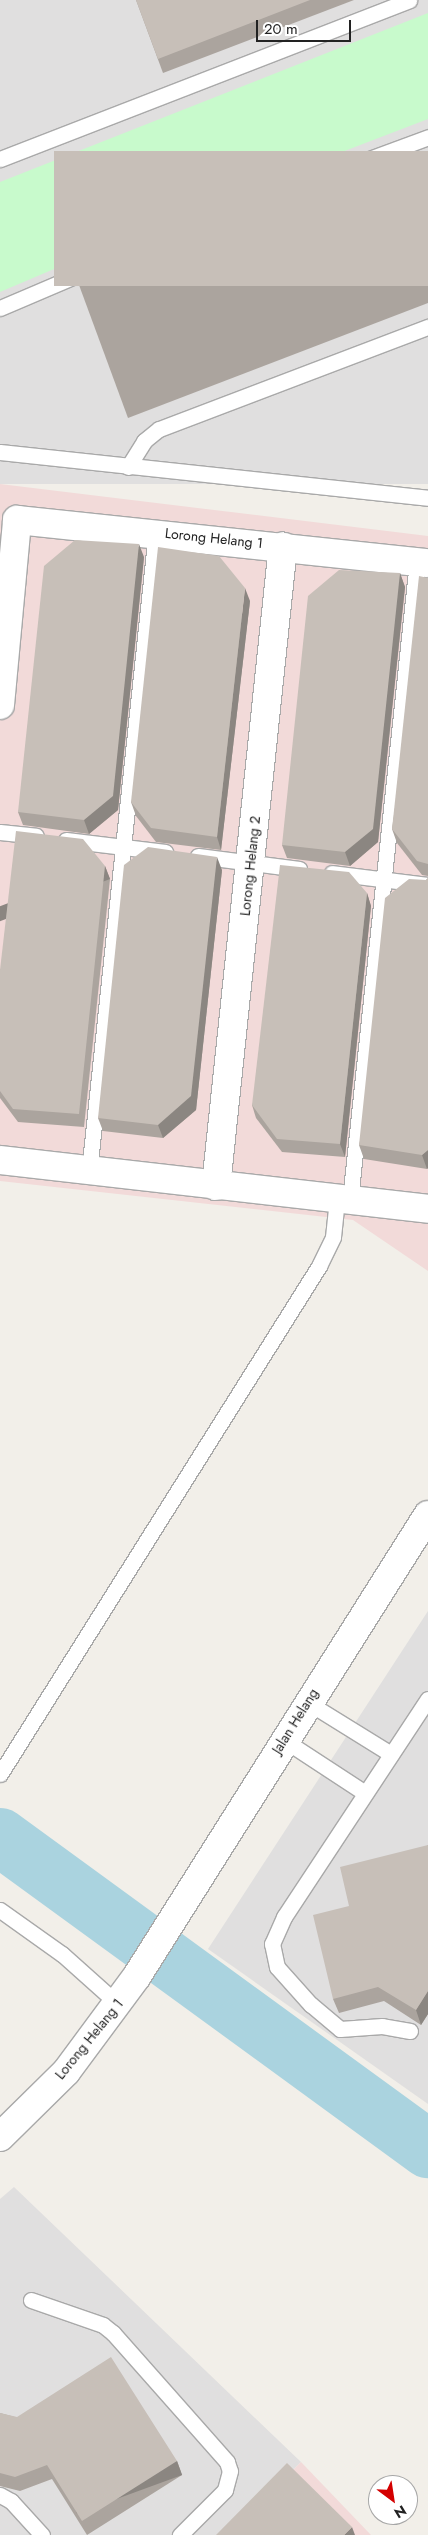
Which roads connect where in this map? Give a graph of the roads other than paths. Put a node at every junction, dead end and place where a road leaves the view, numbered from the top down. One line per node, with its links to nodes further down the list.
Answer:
1 (409, 0): 3 (lane)
2 (428, 137): 4 (lane)
3 (0, 159)
4 (0, 308)
5 (428, 327): 7 (lane)
6 (0, 452): 7 (lane)
7 (128, 467): 8 (lane)
8 (428, 498)
9 (9, 519): 10 (street, Lorong Helang 1); 13 (street)
10 (156, 532): 11 (street, Lorong Helang 1); 15 (lane)
11 (283, 546): 12 (street, Lorong Helang 1); 16 (street, Lorong Helang 2)
12 (422, 562): 17 (lane)
13 (0, 705)
14 (0, 832): 15 (lane)
15 (123, 847): 16 (lane); 20 (lane)
16 (250, 863): 17 (lane); 21 (street, Lorong Helang 2)
17 (383, 879): 18 (lane); 22 (lane)
18 (428, 884)
19 (0, 1160): 20 (street)
20 (89, 1172): 21 (street)
21 (216, 1186): 22 (street)
22 (344, 1199): 23 (street); 29 (lane)
23 (428, 1208)
24 (428, 1514): 26 (street, Jalan Helang)
25 (428, 1699): 28 (lane)
26 (307, 1702): 27 (street, Jalan Helang); 28 (lane)
27 (284, 1740): 30 (lane); 32 (street, Jalan Helang)
28 (391, 1754): 30 (lane)
29 (1, 1770)
30 (365, 1793): 34 (lane)
31 (0, 1910): 33 (lane)
32 (166, 1931): 33 (street, Lorong Helang 1)
33 (118, 2004): 35 (street, Lorong Helang 1)
34 (410, 2031)
35 (0, 2137)
36 (31, 2300): 39 (lane)
37 (0, 2495): 38 (lane)
38 (42, 2535)
39 (180, 2535)

